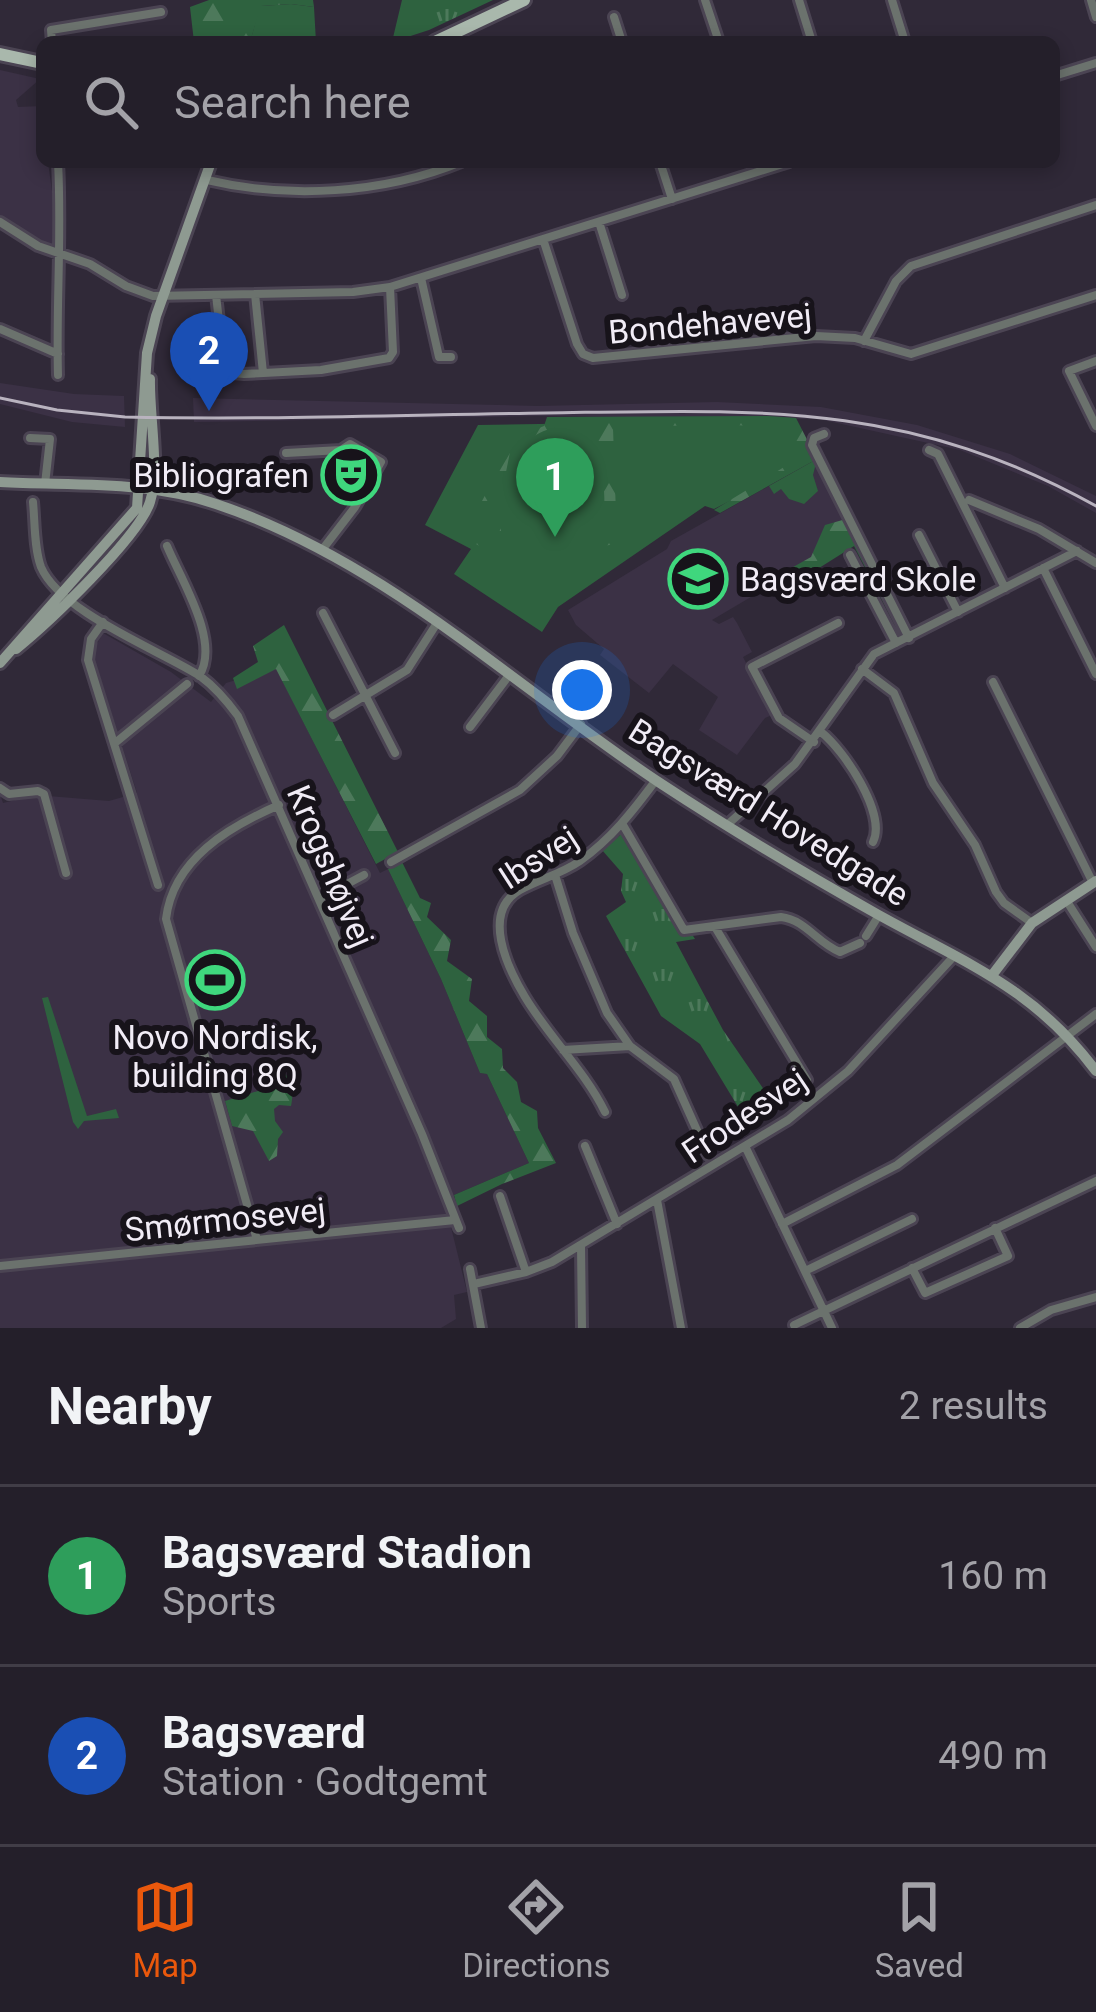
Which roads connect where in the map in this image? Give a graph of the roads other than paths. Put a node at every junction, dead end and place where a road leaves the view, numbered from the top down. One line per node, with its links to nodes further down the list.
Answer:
1 (524, 0): 10 (main road)
2 (705, 0): 12 (street)
3 (799, 0): 13 (street)
4 (892, 0): 14 (street)
5 (1090, 0): 8 (street)
6 (161, 12): 9 (street)
7 (614, 17): 11 (street)
8 (1096, 17)
9 (52, 36)
10 (448, 36)
11 (620, 36)
12 (717, 36)
13 (810, 36)
14 (903, 36)
15 (0, 54): 16 (main road)
16 (36, 62)
17 (1096, 63): 18 (street)
18 (1060, 74)
19 (58, 168): 30 (street)
20 (210, 168): 24 (street)
21 (444, 168): 24 (street)
22 (662, 168): 25 (street)
23 (756, 168): 25 (street)
24 (207, 180): 37 (street)
25 (672, 199): 28 (street)
26 (1096, 205): 39 (street)
27 (0, 222): 30 (street)
28 (599, 222): 29 (street); 35 (street)
29 (543, 239): 31 (street); 39 (street, Bondehavevej)
30 (61, 255): 37 (street); 40 (street)
31 (421, 278): 32 (street); 41 (street)
32 (390, 286): 33 (street); 43 (street)
33 (255, 294): 34 (street); 43 (street)
34 (216, 295): 37 (street); 43 (street)
35 (622, 295)
36 (1096, 295): 39 (street, Bondehavevej)
37 (166, 297): 52 (street)
38 (0, 329): 40 (street)
39 (864, 341)
40 (58, 354): 44 (street)
41 (451, 357)
42 (1096, 361): 45 (street)
43 (262, 373)
44 (58, 375)
45 (1096, 427)
46 (824, 434): 69 (street)
47 (30, 438): 51 (street)
48 (929, 450): 62 (street)
49 (286, 453): 57 (street)
50 (0, 482): 51 (street, Bagsværd Hovedgade)
51 (45, 484): 52 (street, Bagsværd Hovedgade)
52 (147, 488): 57 (street, Bagsværd Hovedgade); 63 (street)
53 (969, 500): 58 (street)
54 (34, 502): 63 (street)
55 (919, 535): 64 (street)
56 (166, 546): 75 (street)
57 (322, 550): 67 (street, Bagsværd Hovedgade)
58 (1077, 551): 60 (street); 61 (street)
59 (850, 555): 70 (street)
60 (1096, 563)
61 (1043, 568): 62 (street); 74 (street)
62 (1006, 588): 64 (street)
63 (65, 594): 66 (street, Krogshøjvej); 71 (street)
64 (958, 612): 69 (street)
65 (323, 613): 78 (street)
66 (103, 622): 75 (street, Krogshøjvej); 83 (street)
67 (437, 623): 73 (street, Bagsværd Hovedgade); 78 (street)
68 (838, 623): 84 (street)
69 (909, 638): 70 (street)
70 (896, 643): 72 (street)
71 (4, 659)
72 (862, 669): 82 (street); 101 (street)
73 (511, 672): 80 (street, Bagsværd Hovedgade); 81 (street)
74 (1096, 674)
75 (199, 676): 88 (street, Krogshøjvej)
76 (993, 682): 96 (street)
77 (187, 684): 83 (street)
78 (366, 698): 79 (street); 85 (street)
79 (333, 715)
80 (581, 724): 86 (street, Bagsværd Hovedgade); 92 (street)
81 (470, 727)
82 (820, 733): 84 (street); 91 (street)
83 (115, 742): 97 (street)
84 (814, 742): 90 (street)
85 (395, 753)
86 (656, 780): 89 (street, Ibsvej); 90 (street, Bagsværd Hovedgade)
87 (0, 788): 93 (street)
88 (279, 806): 98 (street, Krogshøjvej); 124 (street)
89 (623, 825): 95 (street, Ibsvej); 102 (street)
90 (727, 825): 100 (street, Bagsværd Hovedgade)
91 (873, 842)
92 (391, 862)
93 (65, 873)
94 (364, 875): 98 (street)
95 (555, 875): 108 (street); 109 (street, Ibsvej)
96 (1095, 882): 99 (street)
97 (158, 885)
98 (319, 898): 120 (street, Krogshøjvej)
99 (1066, 900): 101 (street); 103 (street)
100 (879, 915): 102 (street); 104 (street, Bagsværd Hovedgade)
101 (1032, 923): 105 (street)
102 (715, 927): 111 (street)
103 (1096, 947)
104 (955, 954): 105 (street, Bagsværd Hovedgade); 114 (street, Frodesvej)
105 (993, 974): 107 (street, Bagsværd Hovedgade)
106 (1096, 1014): 107 (street)
107 (1067, 1035): 110 (street, Bagsværd Hovedgade); 122 (street)
108 (629, 1046): 109 (street); 115 (street)
109 (561, 1050): 112 (street, Ibsvej)
110 (1096, 1071)
111 (807, 1080)
112 (605, 1112)
113 (585, 1146): 121 (street)
114 (745, 1146): 118 (street, Frodesvej); 122 (street)
115 (708, 1156)
116 (1096, 1181): 123 (street)
117 (500, 1196): 130 (street)
118 (657, 1200): 121 (street, Frodesvej); 137 (street)
119 (912, 1220): 129 (street)
120 (457, 1224): 124 (street, Smørmosevej)
121 (617, 1224): 125 (street, Frodesvej)
122 (782, 1224): 129 (street)
123 (995, 1228): 127 (street); 127 (street)
124 (257, 1240): 126 (street, Smørmosevej)
125 (580, 1246): 130 (street, Frodesvej); 136 (street)
126 (0, 1267)
127 (912, 1268): 133 (street)
128 (470, 1269): 131 (street)
129 (805, 1271): 133 (street)
130 (526, 1272): 131 (street, Frodesvej)
131 (474, 1284): 135 (street)
132 (1096, 1297): 139 (street)
133 (823, 1309): 134 (street); 138 (street)
134 (794, 1325)
135 (481, 1328)
136 (582, 1328)
137 (681, 1328)
138 (832, 1328)
139 (1020, 1328)

